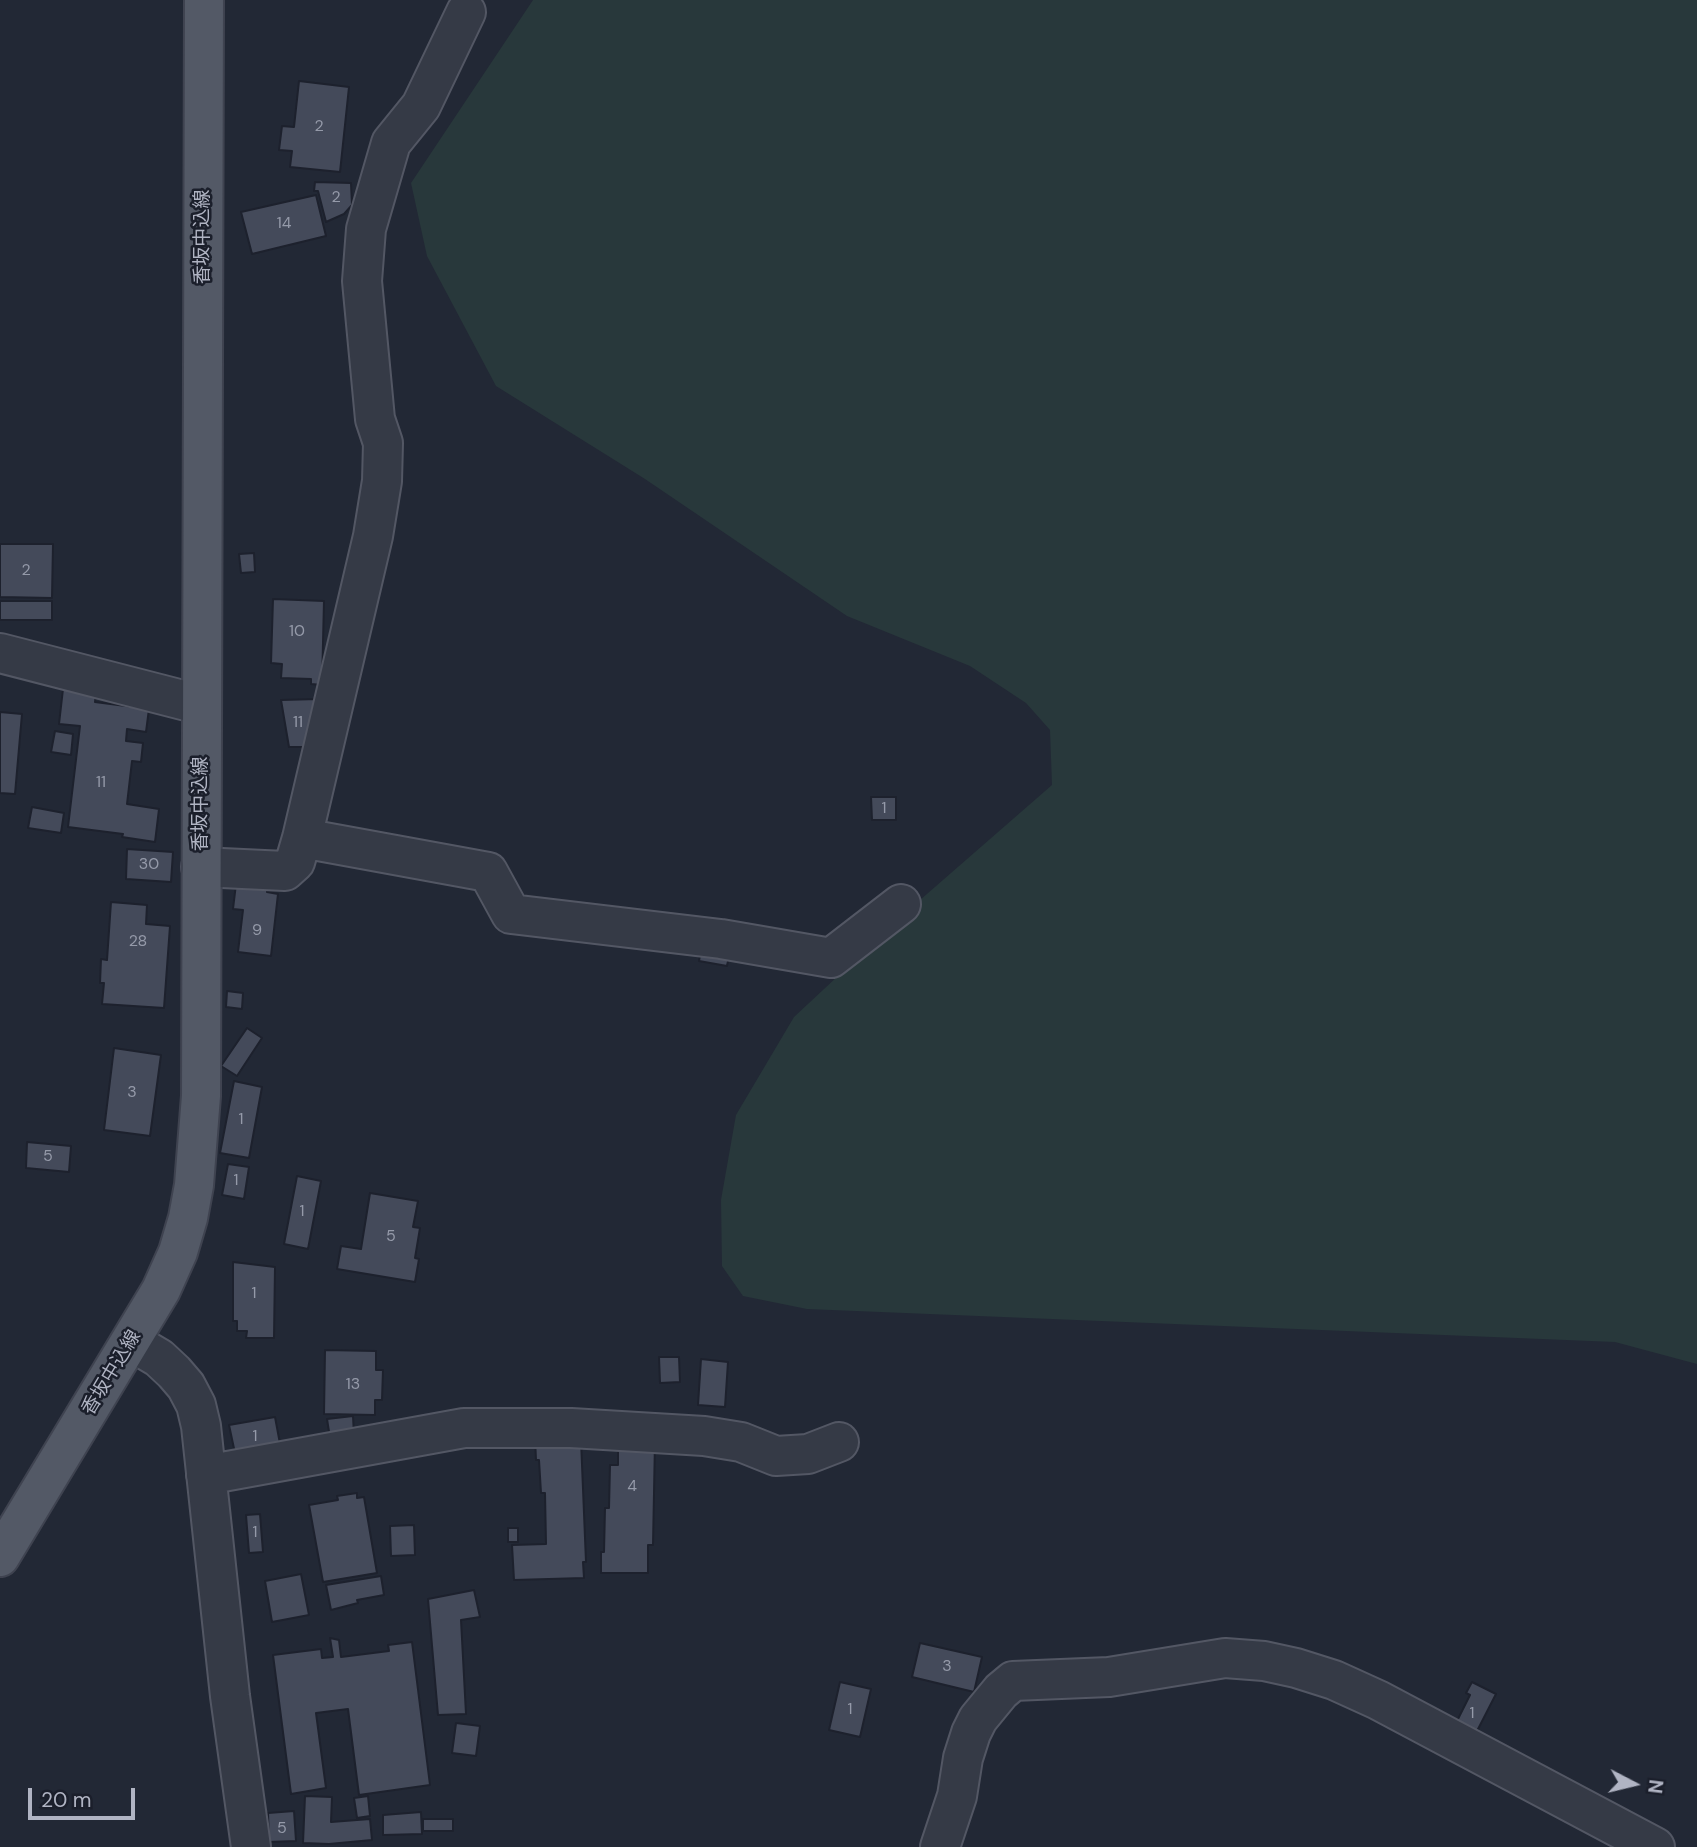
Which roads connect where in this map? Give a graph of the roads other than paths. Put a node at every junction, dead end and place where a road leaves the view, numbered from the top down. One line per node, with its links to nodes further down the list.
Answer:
1 (204, 0): 4 (main road, 香坂中込線)
2 (466, 12): 5 (street)
3 (0, 653): 4 (street)
4 (202, 705): 6 (main road, 香坂中込線)
5 (302, 838): 6 (street); 7 (street)
6 (201, 867): 8 (main road, 香坂中込線)
7 (901, 904)
8 (132, 1342): 10 (street); 11 (main road, 香坂中込線)
9 (839, 1442): 10 (street)
10 (206, 1475): 12 (street)
11 (0, 1558)
12 (251, 1847)
13 (940, 1847): 14 (street)
14 (1655, 1847)

